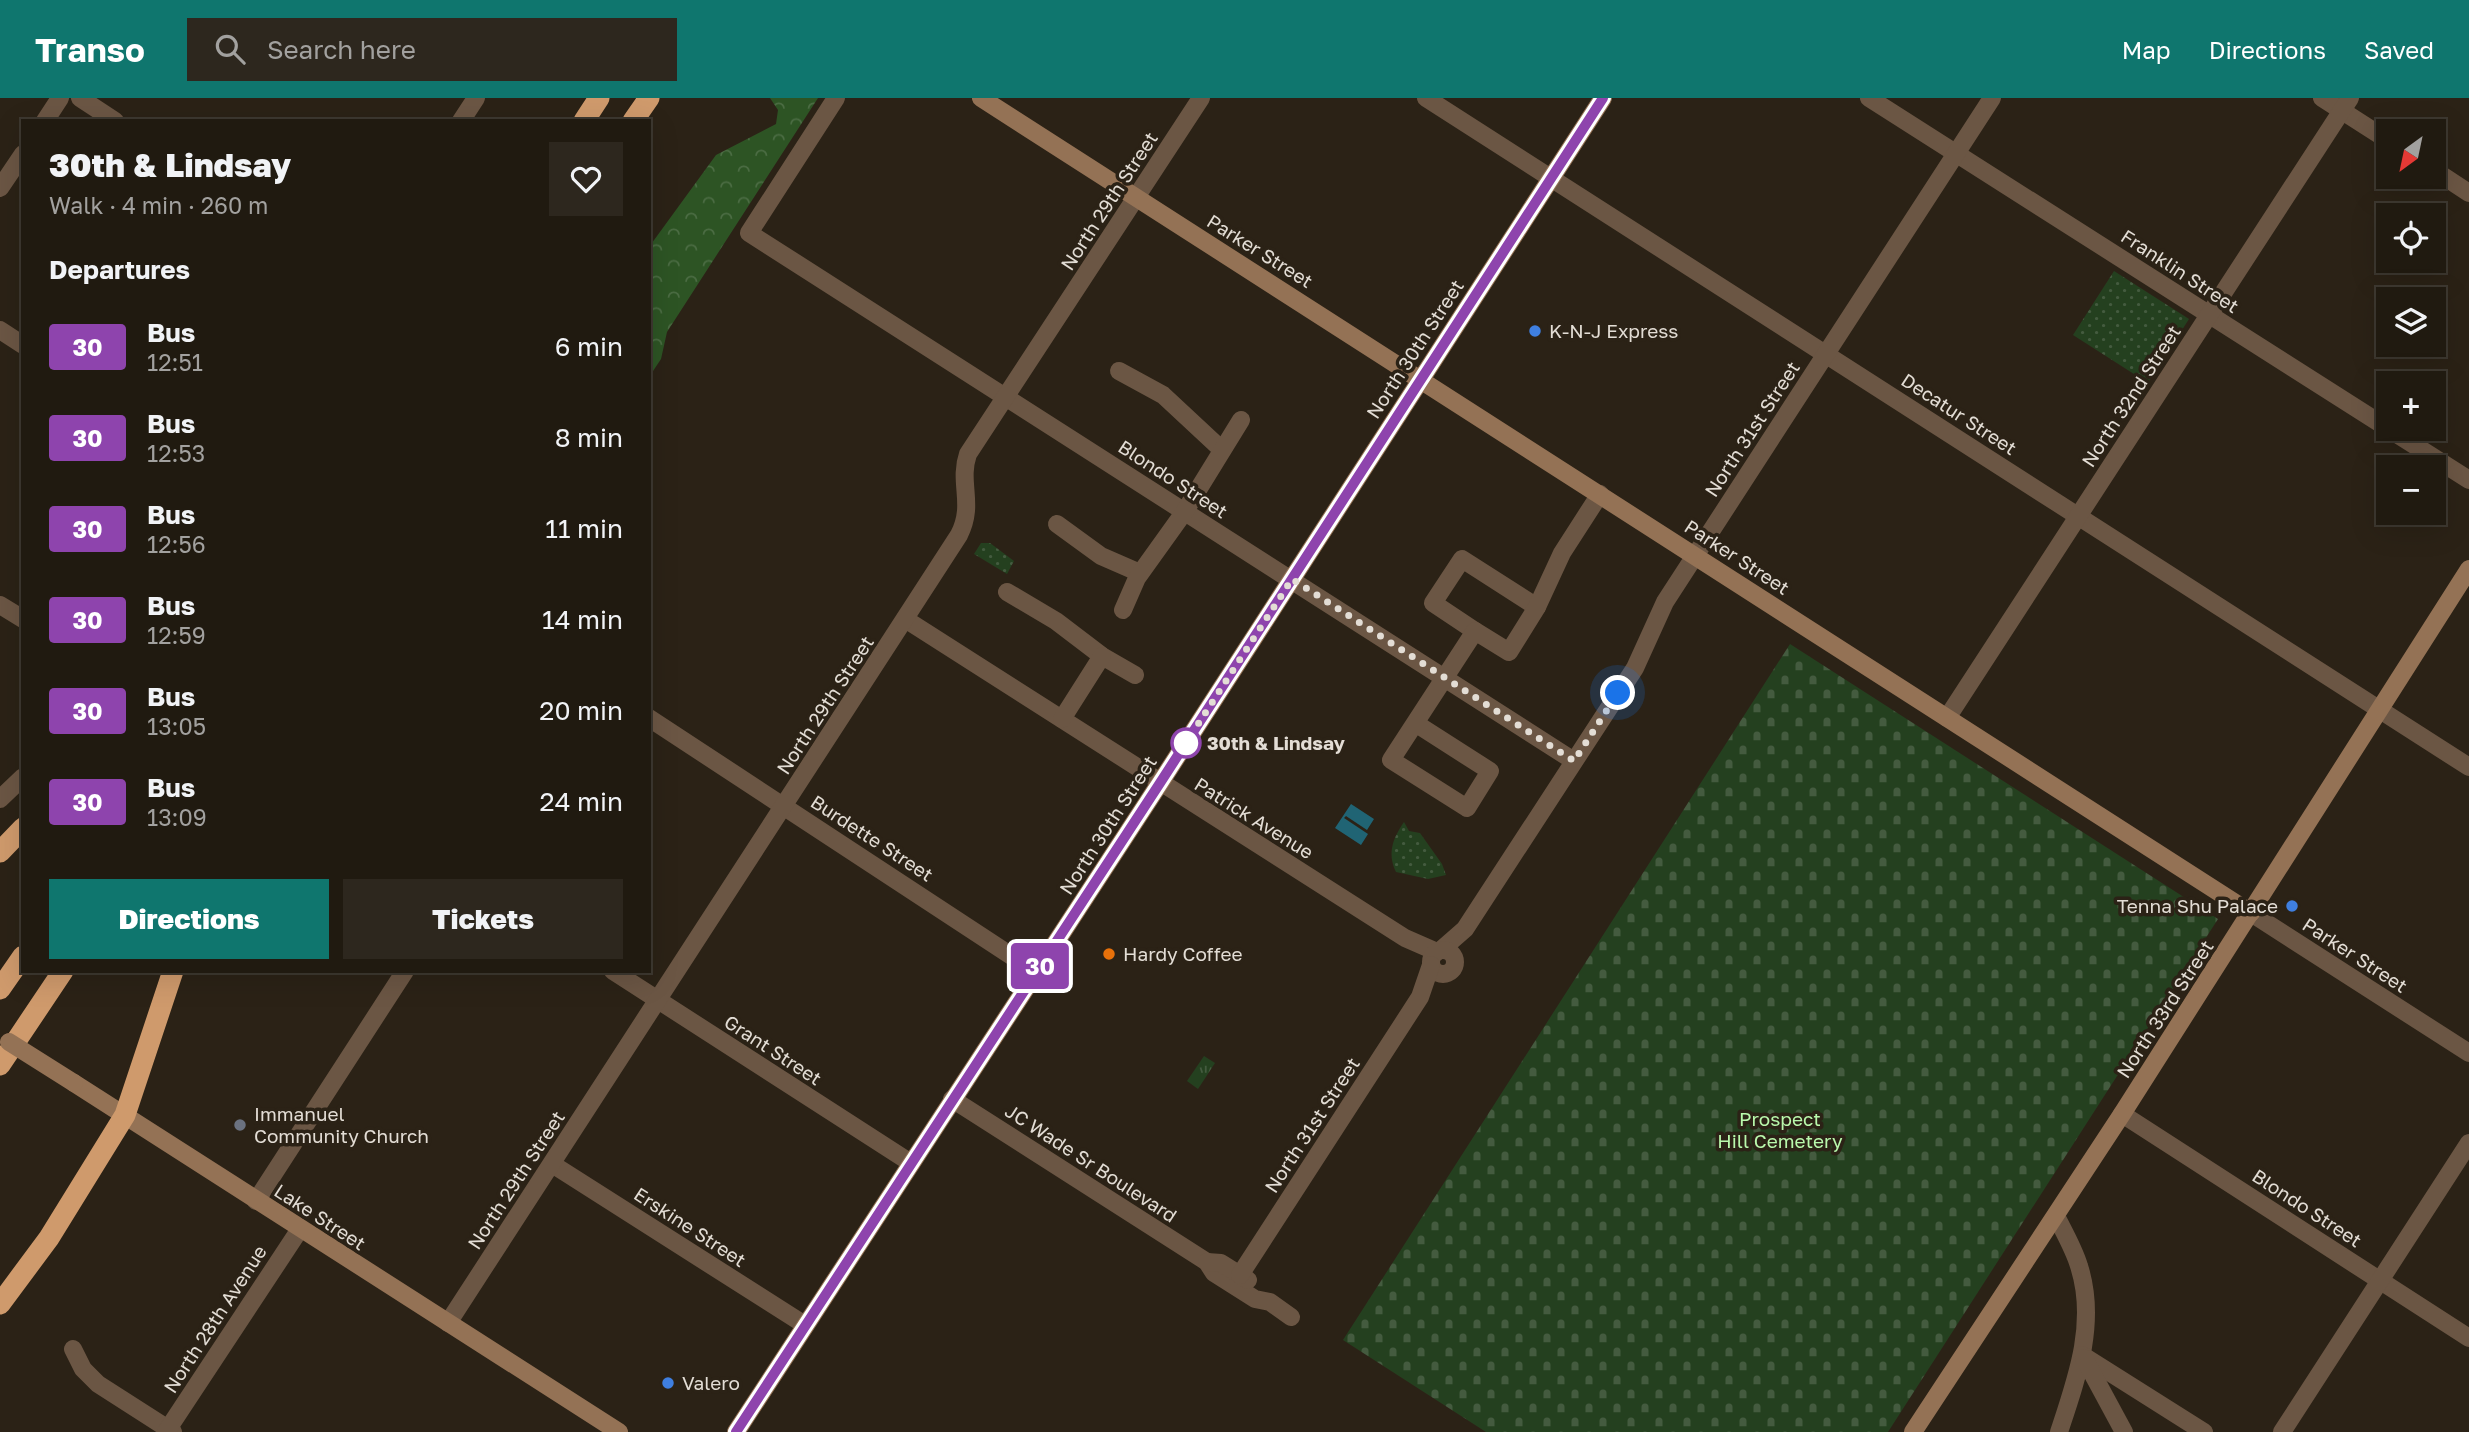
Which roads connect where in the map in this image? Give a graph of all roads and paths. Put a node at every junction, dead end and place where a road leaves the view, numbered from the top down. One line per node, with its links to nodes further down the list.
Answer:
1 (60, 98): 15 (street)
2 (80, 98): 16 (street)
3 (476, 98): 17 (street)
4 (599, 98): 18 (highway)
5 (649, 98): 19 (highway)
6 (836, 98): 34 (street, Blondo Street)
7 (981, 98): 27 (street, Parker Street)
8 (1200, 98): 27 (street, North 29th Street)
9 (1426, 98): 23 (street, Decatur Street)
10 (1603, 98): 23 (street, North 30th Street)
11 (1869, 98): 21 (street, Franklin Street)
12 (1992, 98): 21 (street, North 31st Street)
13 (2322, 98): 14 (street)
14 (2346, 104): 20 (street); 28 (street, North 32nd Street)
15 (46, 119)
16 (112, 119)
17 (462, 119)
18 (585, 119)
19 (635, 119)
20 (2376, 130)
21 (1955, 153): 28 (street, Franklin Street); 31 (street, North 31st Street)
22 (21, 157): 25 (street)
23 (1551, 178): 31 (street, Decatur Street); 33 (street, North 30th Street)
24 (2446, 178): 26 (street)
25 (0, 188)
26 (2469, 192)
27 (1136, 197): 33 (street, Parker Street); 34 (street, North 29th Street)
28 (2209, 315): 37 (street, Franklin Street); 40 (street, North 32nd Street)
29 (0, 330): 30 (street)
30 (21, 344)
31 (1825, 354): 40 (street, Decatur Street); 42 (street, North 31st Street)
32 (1119, 371): 36 (street)
33 (1421, 379): 38 (street, Parker Street); 45 (street, North 30th Street)
34 (1005, 397): 39 (street, Blondo Street); 51 (street, North 29th Street)
35 (1241, 420): 36 (street)
36 (1221, 449): 39 (street)
37 (2469, 480)
38 (1600, 494): 42 (street, Parker Street); 48 (street)
39 (1185, 511): 44 (street); 45 (street, Blondo Street)
40 (2078, 515): 56 (street, Decatur Street); 57 (street, North 32nd Street)
41 (1057, 524): 44 (street)
42 (1696, 555): 57 (street, Parker Street); 61 (street, North 31st Street)
43 (2469, 569): 56 (street, North 33rd Street)
44 (1140, 573): 49 (street)
45 (1292, 579): 55 (street, Blondo Street); 64 (street, North 30th Street)
46 (1007, 592): 53 (street)
47 (0, 605): 50 (street)
48 (1537, 607): 52 (street); 52 (street)
49 (1123, 610)
50 (21, 618)
51 (905, 619): 59 (street, Patrick Avenue); 66 (street, North 29th Street)
52 (1475, 631): 55 (street)
53 (1102, 656): 54 (street); 59 (street)
54 (1135, 675)
55 (1445, 677): 60 (street); 61 (street, Blondo Street)
56 (2381, 709): 62 (street, Decatur Street); 69 (street, North 33rd Street)
57 (1947, 718): 69 (street, Parker Street)
58 (651, 719): 66 (street, Burdette Street)
59 (1062, 719): 64 (street, Patrick Avenue)
60 (1415, 723): 60 (street)
61 (1574, 761): 71 (street, North 31st Street)
62 (2469, 766)
63 (21, 779): 65 (street)
64 (1160, 783): 71 (street, Patrick Avenue); 72 (street, North 30th Street)
65 (0, 799)
66 (784, 805): 72 (street, Burdette Street); 78 (street, North 29th Street)
67 (21, 830): 68 (highway)
68 (0, 852)
69 (2251, 913): 80 (street, Parker Street); 83 (street, North 33rd Street)
70 (21, 959): 77 (highway)
71 (1440, 961): 92 (street, North 31st Street)
72 (1036, 972): 82 (street, North 30th Street)
73 (62, 973): 81 (highway)
74 (172, 973): 84 (highway)
75 (404, 973): 88 (street)
76 (616, 973): 78 (street, Grant Street)
77 (0, 989)
78 (658, 1000): 86 (street, Grant Street); 87 (street, North 29th Street)
79 (0, 1036): 84 (street, Lake Street, bridge)
80 (2469, 1053)
81 (0, 1065)
82 (953, 1099): 86 (street, North 30th Street); 91 (street, JC Wade Sr Boulevard)
83 (2122, 1114): 89 (street, North 33rd Street); 93 (street, Blondo Street)
84 (125, 1115): 88 (street, Lake Street); 95 (highway)
85 (2469, 1143): 93 (street)
86 (911, 1163): 98 (street, North 30th Street)
87 (552, 1164): 97 (street, North 29th Street); 98 (street, Erskine Street)
88 (256, 1201): 90 (street, Lake Street)
89 (2056, 1216): 101 (street); 105 (street, North 33rd Street)
90 (300, 1229): 97 (street, Lake Street); 102 (street, North 28th Avenue)
91 (1207, 1262): 92 (street, JC Wade Sr Boulevard); 94 (street, JC Wade Sr Boulevard)
92 (1240, 1275): 94 (street, JC Wade Sr Boulevard)
93 (2380, 1280): 99 (street, Blondo Street); 109 (street)
94 (1270, 1302): 96 (street, JC Wade Sr Boulevard)
95 (0, 1304)
96 (1291, 1317)
97 (448, 1324): 103 (street, Lake Street)
98 (805, 1325): 104 (street, North 30th Street)
99 (2469, 1338)
100 (73, 1349): 102 (street)
101 (2082, 1355): 106 (street); 107 (street); 108 (street)
102 (169, 1431)
103 (619, 1432)
104 (736, 1432)
105 (1913, 1432)
106 (2059, 1432)
107 (2124, 1432)
108 (2204, 1432)
109 (2281, 1432)

